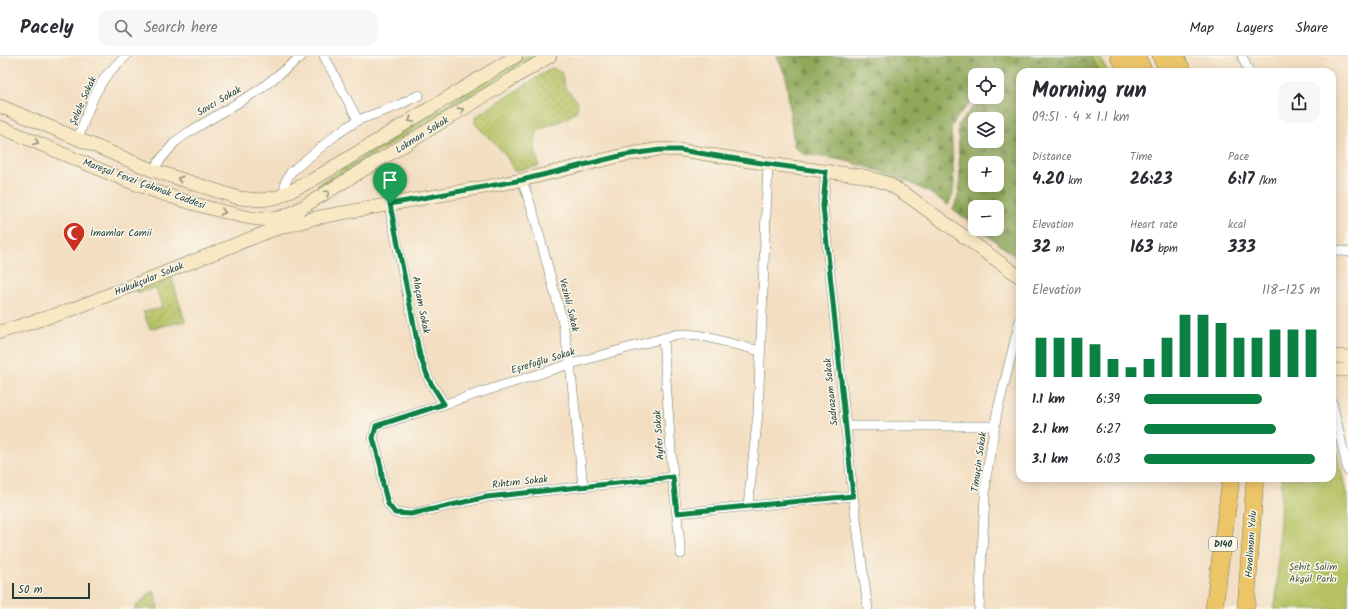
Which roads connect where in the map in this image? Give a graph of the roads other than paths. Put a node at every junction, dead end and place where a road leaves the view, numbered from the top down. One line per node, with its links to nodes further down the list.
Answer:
1 (126, 56): 20 (street, Şelale Sokak)
2 (302, 56): 22 (street, Savcı Sokak)
3 (324, 56): 18 (street)
4 (516, 56): 25 (main road, Lokman Sokak, one-way to 25)
5 (550, 56): 27 (main road, Lokman Sokak, one-way to 5)
6 (1120, 56): 11 (highway)
7 (1136, 56): 12 (highway)
8 (1161, 56): 13 (highway)
9 (1175, 56): 14 (highway)
10 (1242, 56): 15 (street)
11 (1126, 68)
12 (1142, 68)
13 (1167, 68)
14 (1180, 68)
15 (1247, 68)
16 (419, 95): 18 (street)
17 (0, 106): 20 (main road, Mareşal Fevzi Çakmak Caddesi)
18 (358, 120): 25 (street)
19 (0, 127): 27 (main road, Mareşal Fevzi Çakmak Caddesi, one-way to 27)
20 (78, 139): 22 (main road, Mareşal Fevzi Çakmak Caddesi)
21 (768, 164): 23 (main road, Mareşal Fevzi Çakmak Caddesi); 24 (main road, Mareşal Fevzi Çakmak Caddesi); 34 (street)
22 (152, 170): 25 (main road, Mareşal Fevzi Çakmak Caddesi, one-way to 22)
23 (826, 172): 30 (main road, Mareşal Fevzi Çakmak Caddesi); 42 (street, Sadrazam Sokak)
24 (522, 180): 26 (main road, Mareşal Fevzi Çakmak Caddesi); 37 (street, Vezinli Sokak)
25 (286, 195): 27 (main road)
26 (390, 204): 27 (main road, Mareşal Fevzi Çakmak Caddesi); 40 (street, Alaçam Sokak)
27 (295, 217): 31 (main road, Hukukçular Sokak)
28 (1336, 250): 29 (street)
29 (1348, 252)
30 (1016, 274)
31 (0, 332)
32 (1016, 337): 43 (street, Timuçin Sokak)
33 (663, 338): 34 (street, Eşrefoğlu Sokak); 37 (street, Eşrefoğlu Sokak); 46 (street, Ayfer Sokak)
34 (760, 351): 52 (street)
35 (1336, 356): 36 (main road)
36 (1348, 357)
37 (570, 364): 40 (street, Eşrefoğlu Sokak); 50 (street, Vezinli Sokak)
38 (1336, 370): 39 (main road)
39 (1348, 370)
40 (444, 404): 44 (street, Eşrefoğlu Sokak)
41 (1336, 419): 45 (street)
42 (846, 426): 43 (street); 51 (street, Sadrazam Sokak)
43 (995, 426): 57 (street, Timuçin Sokak)
44 (381, 467): 50 (street, Rıhtım Sokak)
45 (1348, 471)
46 (673, 477): 50 (street, Rıhtım Sokak); 53 (street, Ayfer Sokak)
47 (1222, 482): 55 (highway)
48 (1231, 482): 55 (highway, D140)
49 (1256, 482): 59 (highway, Havalimanı Yolu / D140)
50 (583, 486)
51 (853, 496): 52 (street); 56 (street, Sadrazam Sokak)
52 (748, 506): 53 (street)
53 (677, 513): 54 (street, Ayfer Sokak)
54 (681, 554)
55 (1219, 575): 58 (highway, D140)
56 (868, 609)
57 (979, 609)
58 (1214, 609)
59 (1246, 609)

